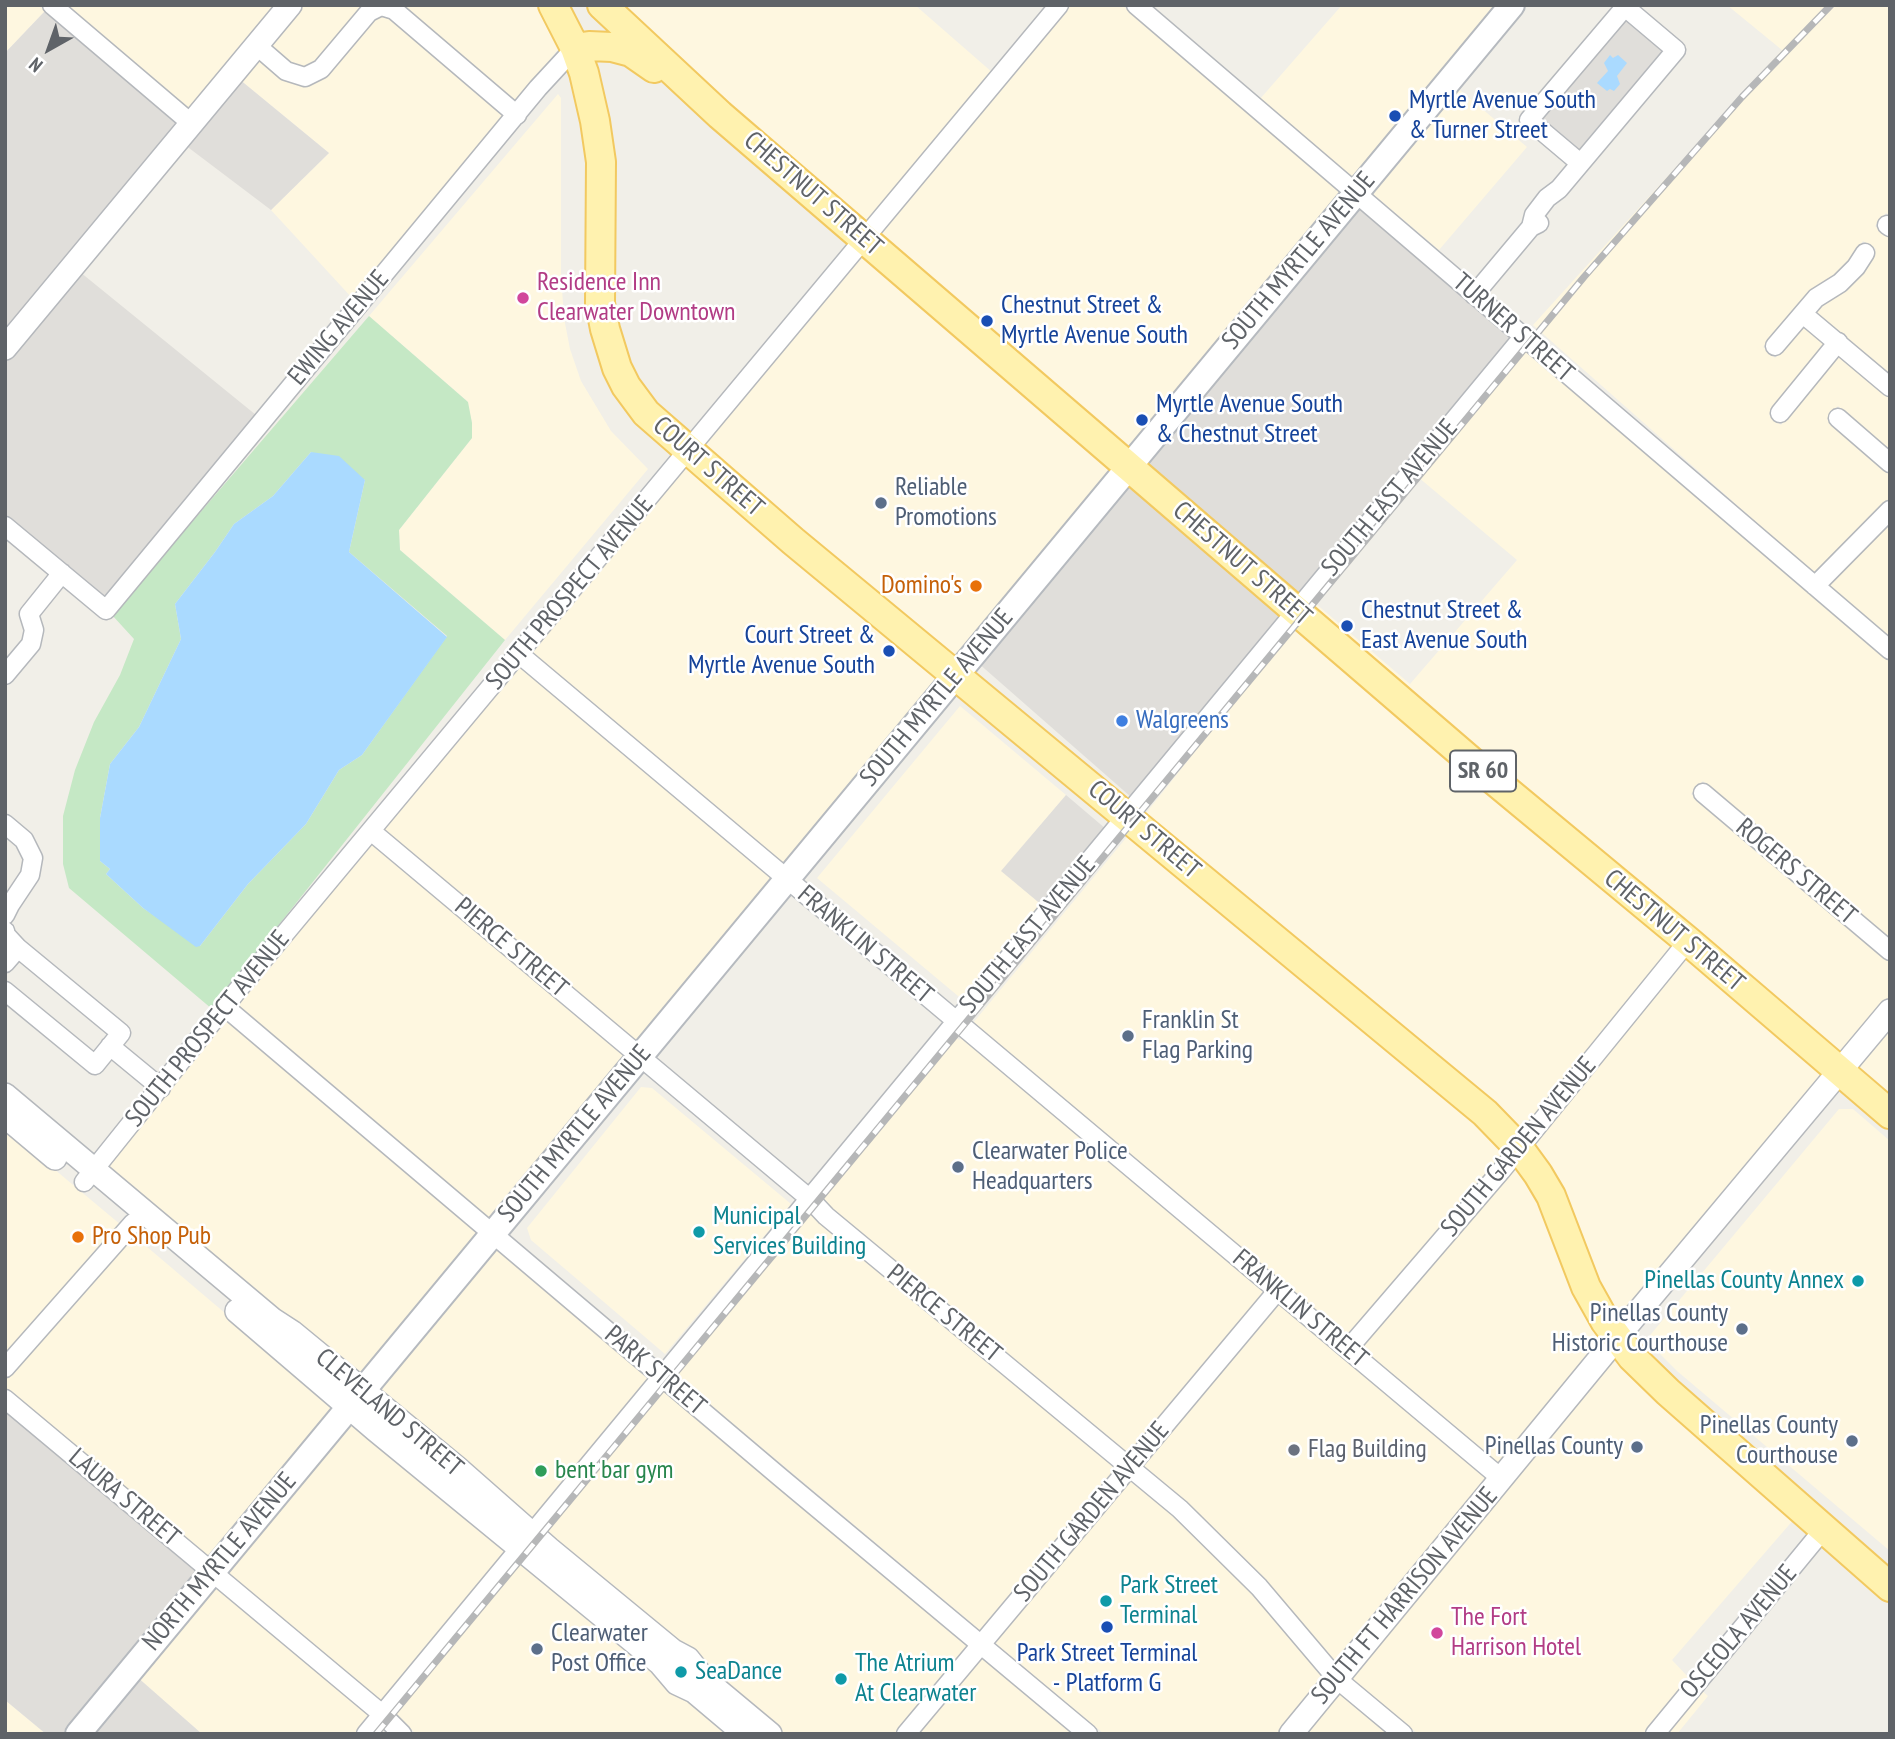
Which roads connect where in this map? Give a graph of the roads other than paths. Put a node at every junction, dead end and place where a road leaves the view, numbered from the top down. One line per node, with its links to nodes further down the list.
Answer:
1 (52, 5): 13 (street)
2 (290, 5): 8 (street)
3 (553, 5): 10 (main road, COURT STREET)
4 (602, 5): 12 (main road, CHESTNUT STREET)
5 (1059, 5): 17 (street, SOUTH PROSPECT AVENUE)
6 (1136, 5): 16 (street, TURNER STREET)
7 (1511, 5): 16 (main road, SOUTH MYRTLE AVENUE)
8 (256, 45): 11 (street); 13 (street)
9 (612, 47): 10 (main road); 12 (main road); 14 (main road)
10 (575, 48): 11 (street, EWING AVENUE); 14 (main road, COURT STREET)
11 (517, 115): 33 (street, EWING AVENUE)
12 (720, 115): 17 (main road, CHESTNUT STREET)
13 (192, 124): 24 (street)
14 (601, 162): 28 (main road, COURT STREET)
15 (1580, 163): 15 (street); 19 (street)
16 (1356, 192): 19 (street, TURNER STREET); 30 (main road, SOUTH MYRTLE AVENUE)
17 (866, 240): 28 (street, SOUTH PROSPECT AVENUE); 30 (main road, CHESTNUT STREET)
18 (1865, 253): 20 (street)
19 (1474, 295): 21 (street, TURNER STREET)
20 (1803, 314): 22 (street); 23 (street)
21 (1523, 337): 34 (street, TURNER STREET); 35 (street, SOUTH EAST AVENUE)
22 (1838, 342): 25 (street); 26 (street)
23 (1775, 346)
24 (5, 348)
25 (1890, 387)
26 (1780, 414)
27 (1838, 418): 29 (street)
28 (689, 452): 37 (street, SOUTH PROSPECT AVENUE); 39 (main road, COURT STREET)
29 (1890, 463)
30 (1129, 467): 35 (main road, CHESTNUT STREET / SR 60); 39 (main road, SOUTH MYRTLE AVENUE)
31 (1890, 510): 34 (street)
32 (5, 526): 33 (street)
33 (62, 573): 38 (street)
34 (1815, 586): 36 (street, TURNER STREET)
35 (1297, 610): 41 (street, SOUTH EAST AVENUE); 47 (main road, CHESTNUT STREET / SR 60)
36 (1890, 650)
37 (518, 653): 43 (street, SOUTH PROSPECT AVENUE); 44 (street, FRANKLIN STREET)
38 (5, 675)
39 (956, 675): 41 (main road, COURT STREET); 44 (main road, SOUTH MYRTLE AVENUE)
40 (1703, 793): 49 (street, ROGERS STREET)
41 (1126, 816): 54 (street, SOUTH EAST AVENUE); 62 (main road, COURT STREET)
42 (5, 824): 45 (street)
43 (371, 831): 52 (street, SOUTH PROSPECT AVENUE); 56 (street, PIERCE STREET)
44 (787, 879): 54 (street, FRANKLIN STREET); 56 (main road, SOUTH MYRTLE AVENUE)
45 (5, 915)
46 (5, 930): 48 (street)
47 (1688, 942): 57 (main road, CHESTNUT STREET / SR 60); 62 (street, SOUTH GARDEN AVENUE)
48 (18, 948): 50 (street); 55 (street)
49 (1890, 951)
50 (5, 963)
51 (5, 991): 55 (street)
52 (225, 1007): 58 (street, SOUTH PROSPECT AVENUE); 66 (street, PARK STREET)
53 (1890, 1012): 57 (street, SOUTH FT HARRISON AVENUE)
54 (956, 1021): 64 (street, SOUTH EAST AVENUE); 67 (street, FRANKLIN STREET)
55 (110, 1046): 58 (street)
56 (640, 1056): 64 (street, PIERCE STREET); 66 (main road, SOUTH MYRTLE AVENUE)
57 (1840, 1071): 60 (main road, CHESTNUT STREET / SR 60); 68 (street, SOUTH FT HARRISON AVENUE)
58 (161, 1088): 63 (street, SOUTH PROSPECT AVENUE)
59 (5, 1095): 63 (street, CLEVELAND STREET)
60 (1890, 1114)
61 (5, 1116): 63 (street)
62 (1519, 1148): 68 (main road, COURT STREET); 69 (street, SOUTH GARDEN AVENUE)
63 (88, 1176): 65 (street); 73 (street, CLEVELAND STREET)
64 (810, 1199): 71 (street, SOUTH EAST AVENUE); 74 (street, PIERCE STREET)
65 (133, 1223): 70 (street); 73 (street)
66 (493, 1234): 71 (street, PARK STREET); 73 (main road, SOUTH MYRTLE AVENUE)
67 (1278, 1290): 69 (street, FRANKLIN STREET); 74 (street, SOUTH GARDEN AVENUE)
68 (1617, 1338): 75 (street, SOUTH FT HARRISON AVENUE); 76 (main road, COURT STREET)
69 (1348, 1349): 75 (street, FRANKLIN STREET)
70 (5, 1368)
71 (662, 1377): 77 (street, SOUTH EAST AVENUE); 80 (street, PARK STREET)
72 (5, 1399): 78 (street, LAURA STREET)
73 (356, 1399): 77 (street, CLEVELAND STREET); 78 (main road, NORTH MYRTLE AVENUE)
74 (1130, 1466): 80 (street, SOUTH GARDEN AVENUE); 81 (street, PIERCE STREET)
75 (1502, 1479): 81 (street, SOUTH FT HARRISON AVENUE)
76 (1823, 1530): 79 (main road, COURT STREET); 92 (street, OSCEOLA AVENUE)
77 (526, 1541): 82 (street, SOUTH EAST AVENUE); 86 (street, CLEVELAND STREET); 87 (street, CLEVELAND STREET)
78 (212, 1572): 82 (street, LAURA STREET); 83 (main road, NORTH MYRTLE AVENUE)
79 (1890, 1587)
80 (981, 1644): 88 (street, SOUTH GARDEN AVENUE); 89 (street, PARK STREET)
81 (1337, 1679): 90 (street, SOUTH FT HARRISON AVENUE); 91 (street, PIERCE STREET)
82 (382, 1714): 84 (street, SOUTH EAST AVENUE); 85 (street, LAURA STREET)
83 (78, 1734)
84 (366, 1734)
85 (402, 1734)
86 (745, 1734)
87 (770, 1734)
88 (906, 1734)
89 (1088, 1734)
90 (1292, 1734)
91 (1403, 1734)
92 (1655, 1734)

